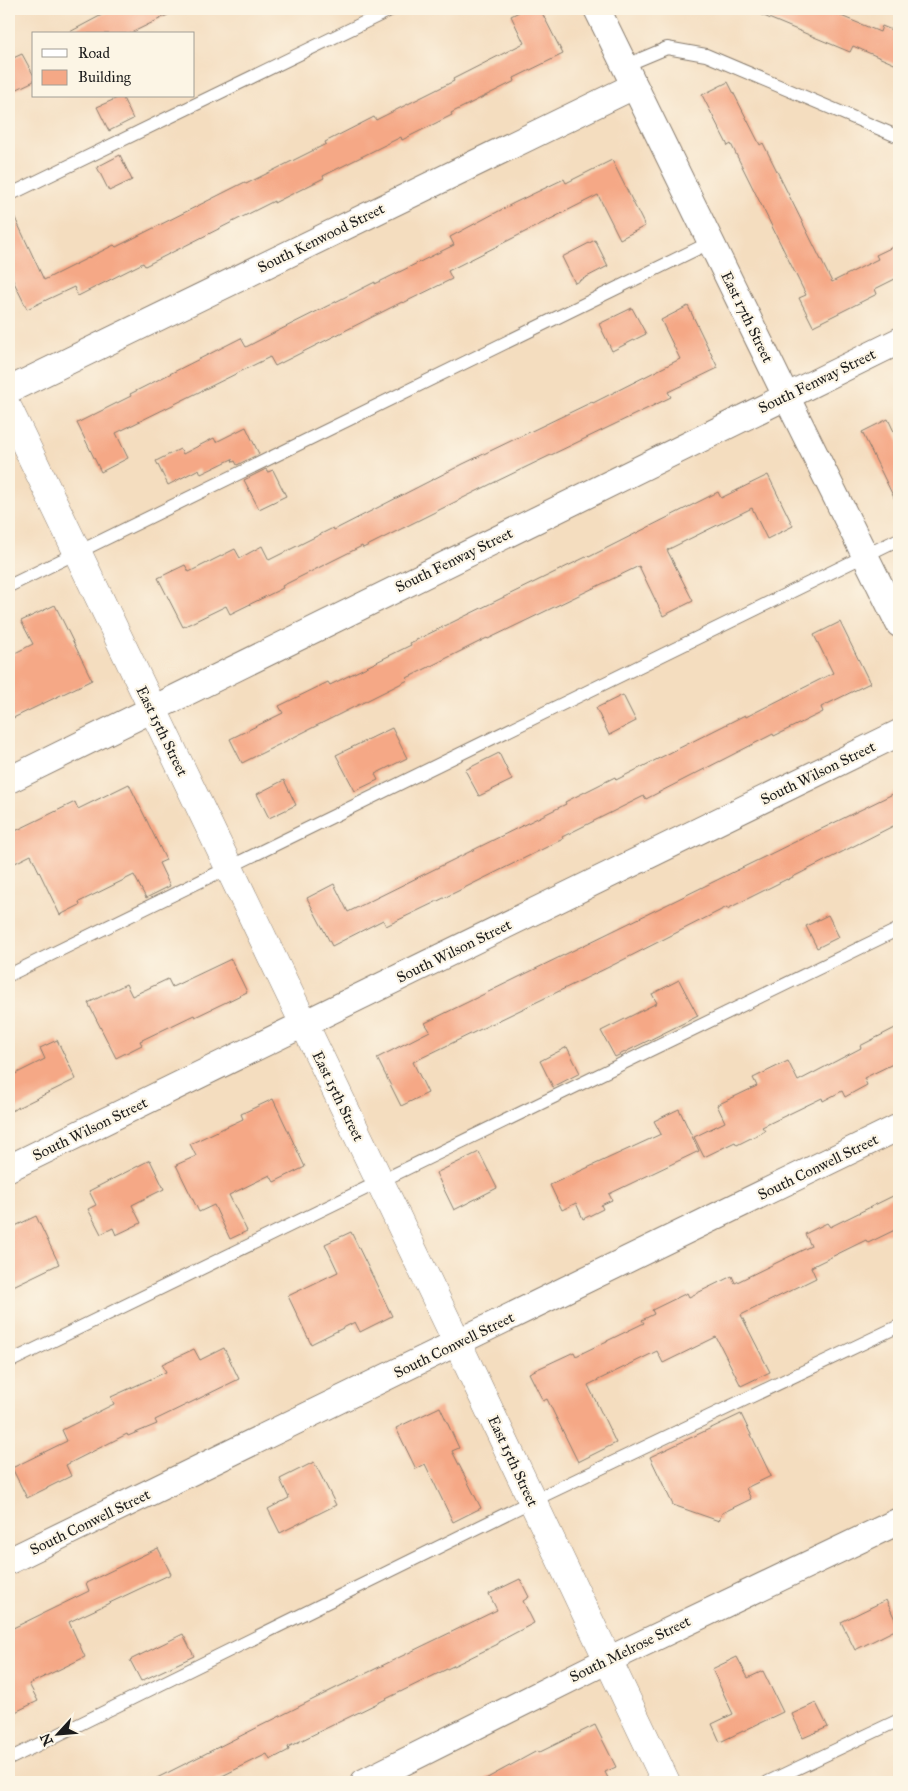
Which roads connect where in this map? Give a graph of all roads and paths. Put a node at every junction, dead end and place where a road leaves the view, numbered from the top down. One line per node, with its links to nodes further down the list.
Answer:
1 (392, 9): 5 (lane)
2 (597, 9): 3 (street, East 17th Street)
3 (629, 76): 4 (lane); 6 (street, East 17th Street); 8 (street, South Kenwood Street)
4 (899, 137)
5 (9, 195)
6 (711, 242): 9 (street, East 17th Street); 12 (lane)
7 (899, 341): 9 (street, South Fenway Street)
8 (9, 390)
9 (786, 396): 13 (street, East 17th Street); 16 (street, South Fenway Street)
10 (9, 410): 12 (main road, East 15th Street)
11 (899, 539): 13 (lane)
12 (77, 553): 14 (lane); 16 (main road, East 15th Street)
13 (865, 555): 15 (street, East 17th Street); 19 (lane)
14 (9, 586)
15 (899, 624)
16 (152, 709): 18 (street, South Fenway Street); 19 (main road, East 15th Street)
17 (899, 733): 22 (street, South Wilson Street)
18 (9, 780)
19 (228, 867): 21 (lane); 22 (main road, East 15th Street)
20 (899, 929): 25 (lane)
21 (9, 975)
22 (304, 1025): 24 (street, South Wilson Street); 25 (main road, East 15th Street)
23 (899, 1128): 27 (street, South Conwell Street)
24 (9, 1168)
25 (379, 1182): 27 (main road, East 15th Street); 28 (lane)
26 (899, 1326): 29 (lane)
27 (458, 1344): 29 (main road, East 15th Street); 31 (street, South Conwell Street)
28 (9, 1362)
29 (532, 1501): 32 (main road, East 15th Street); 34 (lane)
30 (899, 1521): 32 (street, South Melrose Street)
31 (9, 1562)
32 (608, 1660): 35 (street, South Melrose Street); 36 (main road, East 15th Street)
33 (899, 1720): 37 (lane)
34 (9, 1759)
35 (364, 1782)
36 (666, 1782)
37 (768, 1782)

